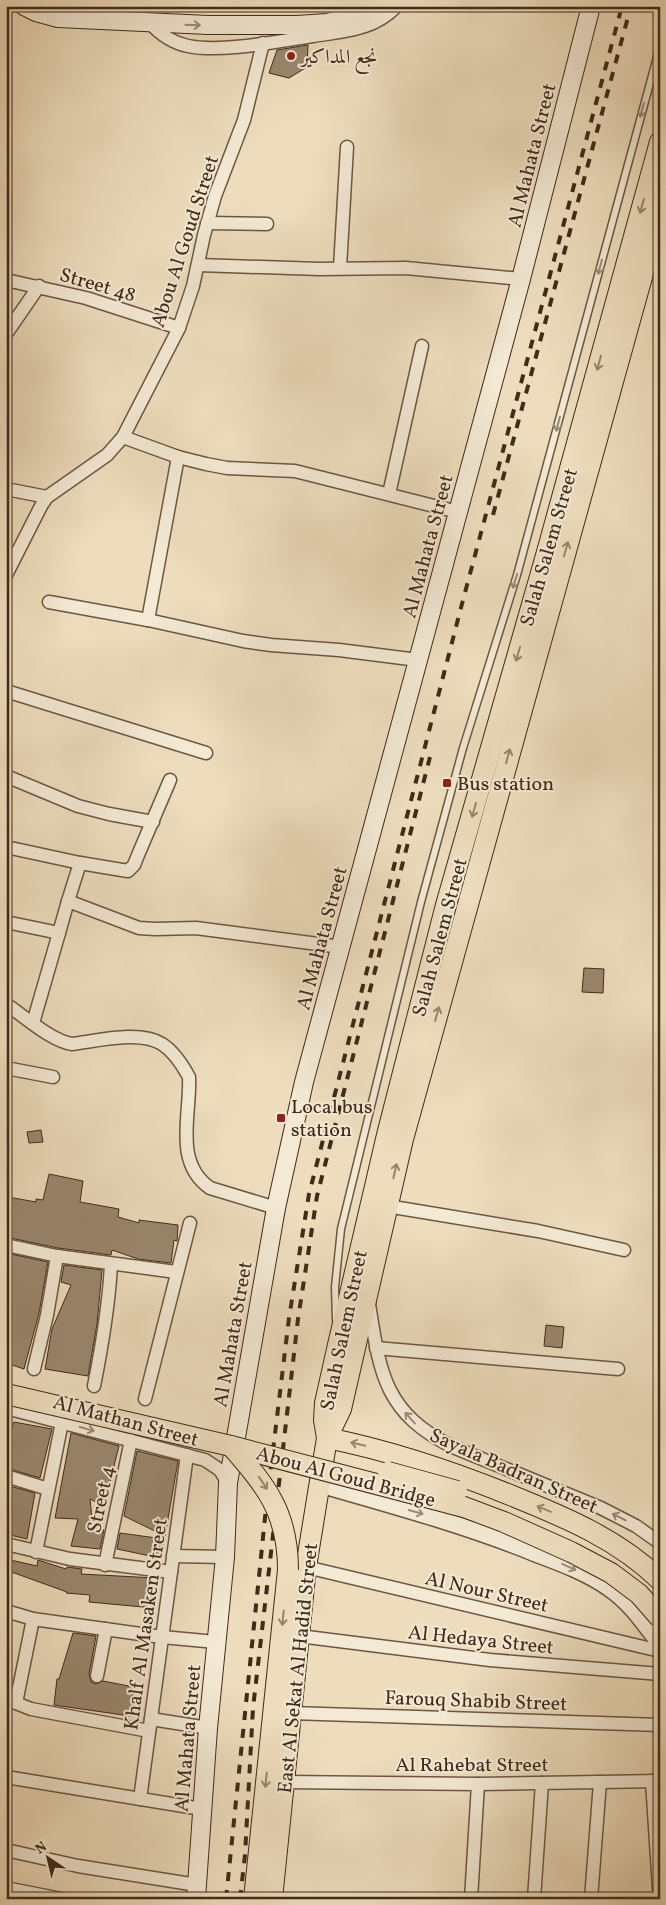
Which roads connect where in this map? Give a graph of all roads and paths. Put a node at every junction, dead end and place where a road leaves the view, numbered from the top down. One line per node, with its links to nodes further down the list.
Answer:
1 (24, 6): 5 (main road)
2 (382, 6): 5 (main road, one-way to 2)
3 (398, 6): 6 (street)
4 (591, 6): 15 (main road, Al Mahata Street)
5 (150, 23): 6 (street)
6 (263, 43): 11 (street, Abou Al Goud Street)
7 (660, 46): 56 (lane, one-way to 56)
8 (660, 142): 56 (main road, Salah Salem Street, one-way to 56)
9 (347, 147): 14 (street)
10 (660, 212): 47 (main road, Salah Salem Street, one-way to 10)
11 (207, 223): 12 (street); 13 (street, Abou Al Goud Street)
12 (267, 224)
13 (198, 265): 14 (street); 18 (street, Abou Al Goud Street)
14 (340, 268): 15 (street)
15 (522, 279): 26 (main road, Al Mahata Street)
16 (6, 280): 17 (street, Street 48)
17 (39, 286): 18 (street, Street 48); 19 (street)
18 (178, 328): 21 (street, Abou Al Goud Street)
19 (6, 334)
20 (422, 346): 24 (street)
21 (123, 437): 22 (street); 25 (street, Abou Al Goud Street)
22 (178, 457): 24 (street); 30 (street)
23 (6, 489): 25 (street)
24 (389, 494): 26 (street)
25 (47, 497): 27 (street, Abou Al Goud Street)
26 (458, 512): 31 (main road, Al Mahata Street)
27 (11, 555): 28 (street, Abou Al Goud Street)
28 (6, 575)
29 (49, 602): 30 (street)
30 (148, 620): 31 (street)
31 (418, 660): 42 (main road, Al Mahata Street)
32 (6, 691): 33 (street)
33 (206, 753)
34 (6, 776): 36 (street)
35 (170, 780): 36 (street)
36 (153, 822): 38 (street)
37 (6, 847): 38 (street)
38 (80, 863): 39 (street)
39 (68, 901): 41 (street); 42 (street)
40 (6, 922): 41 (street)
41 (59, 932): 44 (street)
42 (341, 947): 48 (main road, Al Mahata Street)
43 (7, 1007): 44 (street)
44 (33, 1023): 48 (street)
45 (6, 1068): 46 (street)
46 (53, 1076)
47 (387, 1206): 51 (street); 55 (main road, Salah Salem Street)
48 (276, 1208): 71 (main road, Al Mahata Street)
49 (190, 1223): 54 (street)
50 (6, 1245): 52 (street)
51 (624, 1250)
52 (57, 1256): 53 (street); 58 (street)
53 (111, 1264): 54 (street); 61 (street)
54 (176, 1272): 63 (street)
55 (368, 1292): 57 (street, Sayala Badran Street); 66 (main road, Salah Salem Street)
56 (338, 1345): 66 (main road, Salah Salem Street)
57 (376, 1348): 59 (street); 74 (street, Sayala Badran Street, one-way to 57)
58 (34, 1369)
59 (618, 1369)
60 (6, 1381): 83 (main road, Abou Al Goud Bridge, bridge)
61 (94, 1386)
62 (6, 1394): 68 (main road, Abou Al Goud Bridge, bridge)
63 (145, 1398)
64 (6, 1408): 65 (street, Al Mathan Street)
65 (62, 1422): 67 (street, Al Mathan Street, one-way to 67); 73 (street)
66 (327, 1438): 72 (main road, East Al Sekat Al Hadid Street); 82 (main road, Sayala Badran Street, one-way to 66)
67 (131, 1440): 69 (street, Al Mathan Street); 79 (street, Street 4)
68 (231, 1446): 80 (main road, one-way to 80, bridge); 85 (main road, Abou Al Goud Bridge, bridge)
69 (187, 1455): 71 (street, Al Mathan Street); 77 (street, Khalf Al Masaken Street)
70 (6, 1476): 73 (street)
71 (228, 1483): 78 (main road, Al Mahata Street)
72 (319, 1484): 80 (main road, East Al Sekat Al Hadid Street); 91 (street, one-way to 91)
73 (48, 1488): 76 (street)
74 (660, 1543)
75 (6, 1544): 76 (street)
76 (36, 1552): 79 (street)
77 (173, 1556): 78 (street); 81 (street, Khalf Al Masaken Street)
78 (224, 1557): 90 (main road, Al Mahata Street)
79 (105, 1565): 81 (street)
80 (297, 1568): 88 (main road, East Al Sekat Al Hadid Street); 92 (street, Al Nour Street); 115 (main road, one-way to 115)
81 (171, 1572): 89 (street, Khalf Al Masaken Street)
82 (660, 1580)
83 (660, 1598)
84 (6, 1611): 86 (street)
85 (660, 1618)
86 (33, 1619): 87 (street); 95 (street)
87 (106, 1629): 89 (street); 94 (street)
88 (299, 1636): 93 (street, Al Hedaya Street); 96 (main road, East Al Sekat Al Hadid Street)
89 (162, 1637): 90 (street); 97 (street, Khalf Al Masaken Street)
90 (216, 1642): 99 (main road, Al Mahata Street)
91 (660, 1644)
92 (660, 1651)
93 (660, 1674)
94 (97, 1676)
95 (11, 1701): 97 (street)
96 (291, 1713): 98 (street, Farouq Shabib Street); 102 (main road, East Al Sekat Al Hadid Street)
97 (150, 1725): 99 (street); 106 (street, Khalf Al Masaken Street)
98 (660, 1725)
99 (208, 1728): 107 (main road, Al Mahata Street)
100 (6, 1778): 106 (street)
101 (656, 1781): 103 (street, Al Rahebat Street); 108 (street)
102 (284, 1782): 105 (street, Al Rahebat Street); 116 (main road, East Al Sekat Al Hadid Street)
103 (600, 1782): 104 (street, Al Rahebat Street); 113 (street)
104 (542, 1783): 105 (street, Al Rahebat Street); 118 (street)
105 (478, 1784): 117 (street)
106 (140, 1799): 107 (street)
107 (202, 1809): 112 (main road, Al Mahata Street)
108 (658, 1847): 111 (street)
109 (6, 1850): 112 (street)
110 (6, 1888): 114 (street)
111 (659, 1889)
112 (196, 1892)
113 (591, 1898)
114 (61, 1899)
115 (254, 1899)
116 (272, 1899)
117 (471, 1899)
118 (534, 1899)

